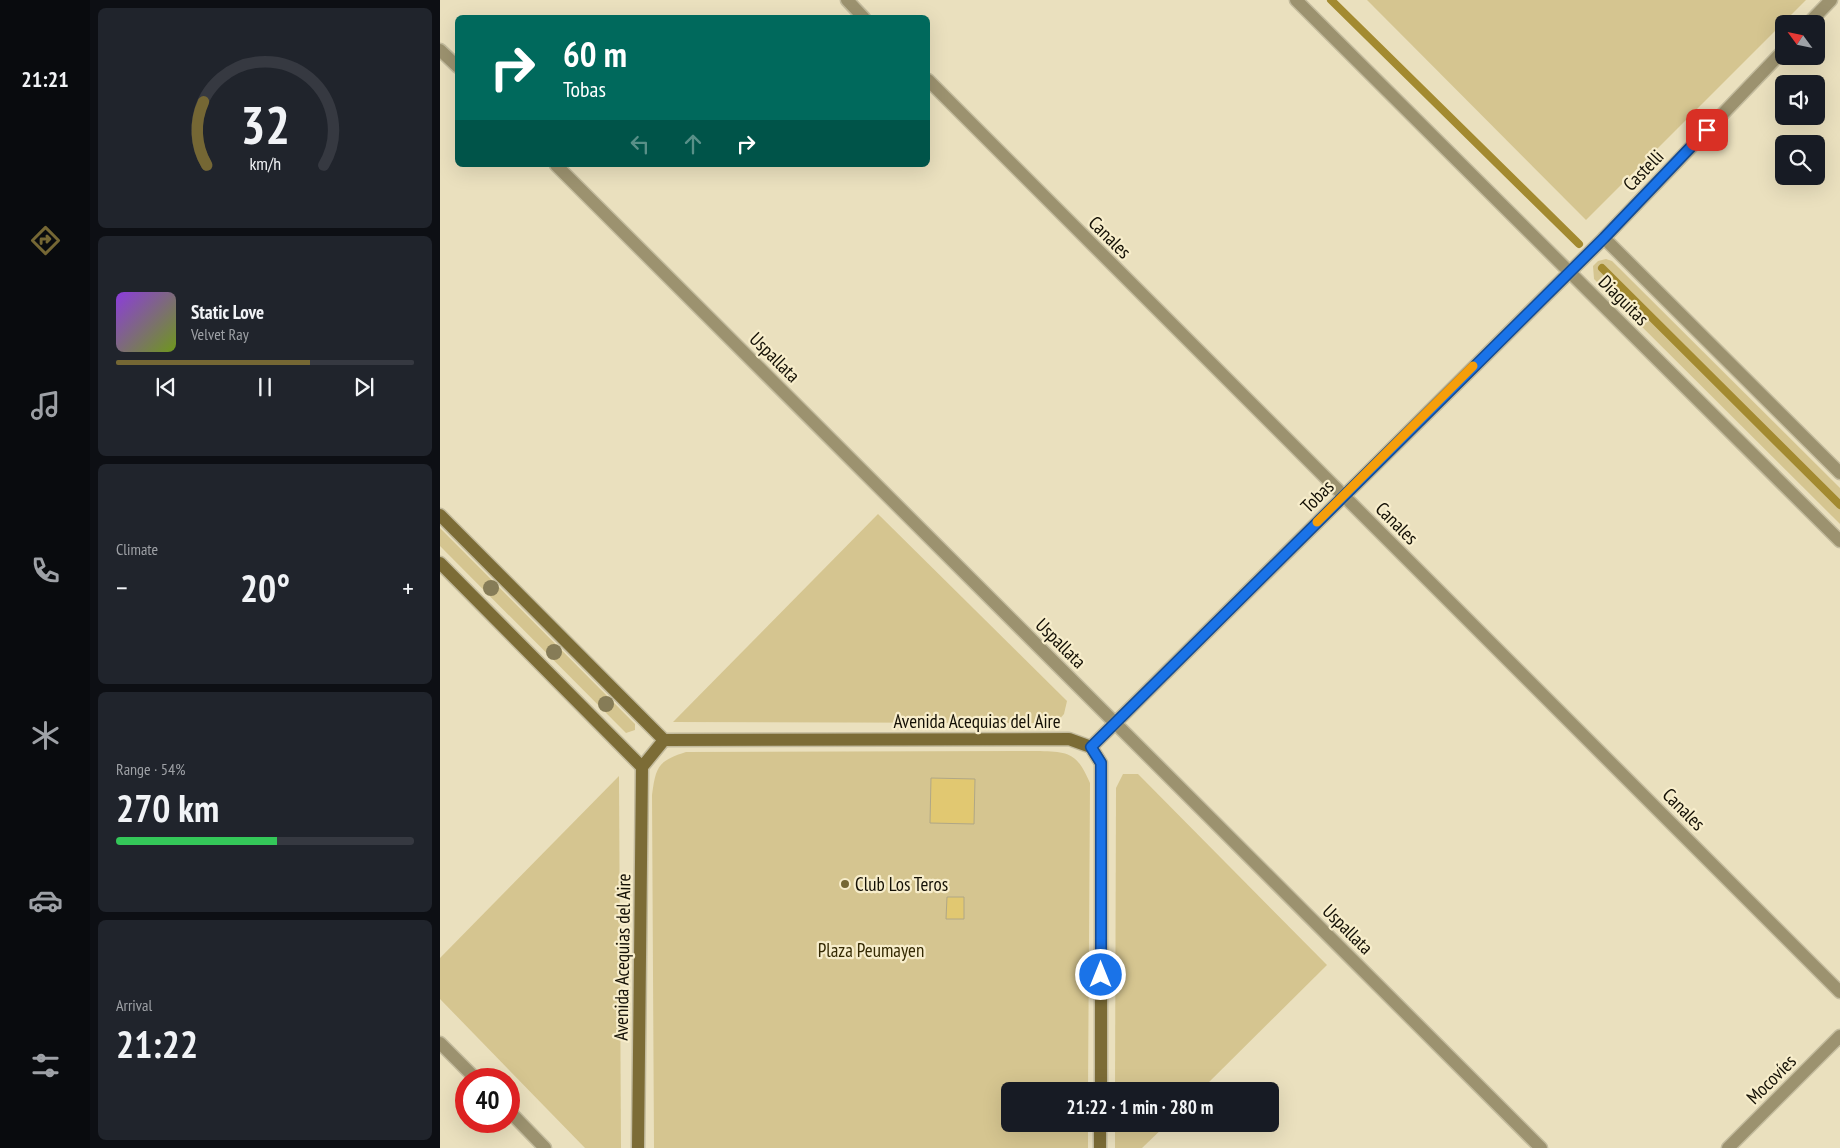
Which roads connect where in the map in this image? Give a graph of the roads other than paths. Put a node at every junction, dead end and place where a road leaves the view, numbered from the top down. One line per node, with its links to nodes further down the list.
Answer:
1 (847, 0): 4 (street)
2 (1296, 0): 12 (street, Diaguitas)
3 (1831, 0): 5 (street)
4 (861, 15)
5 (1817, 15)
6 (440, 50): 8 (street)
7 (1775, 59): 11 (street, Castelli)
8 (455, 64)
9 (930, 82): 14 (street, Canales)
10 (558, 167): 18 (street, Uspallata)
11 (1604, 238): 12 (street, Castelli); 13 (street, Diaguitas)
12 (1569, 271): 14 (street, Tobas); 16 (street, Diaguitas)
13 (1840, 473)
14 (1343, 496): 18 (street, Tobas); 22 (street, Canales)
15 (440, 515): 19 (street)
16 (1840, 541)
17 (440, 563): 21 (street)
18 (1114, 723): 20 (street, Tobas); 32 (street, Uspallata)
19 (664, 740): 20 (street, Avenida Acequias del Aire); 21 (street)
20 (1091, 747): 26 (street)
21 (642, 766): 30 (street, Avenida Acequias del Aire)
22 (1840, 992)
23 (1840, 1036): 33 (street, Mocovíes)
24 (440, 1043): 25 (street)
25 (465, 1068)
26 (1100, 1082)
27 (520, 1122): 29 (street)
28 (1100, 1132): 31 (street)
29 (545, 1148)
30 (638, 1148)
31 (1100, 1148)
32 (1541, 1148)
33 (1728, 1148)

